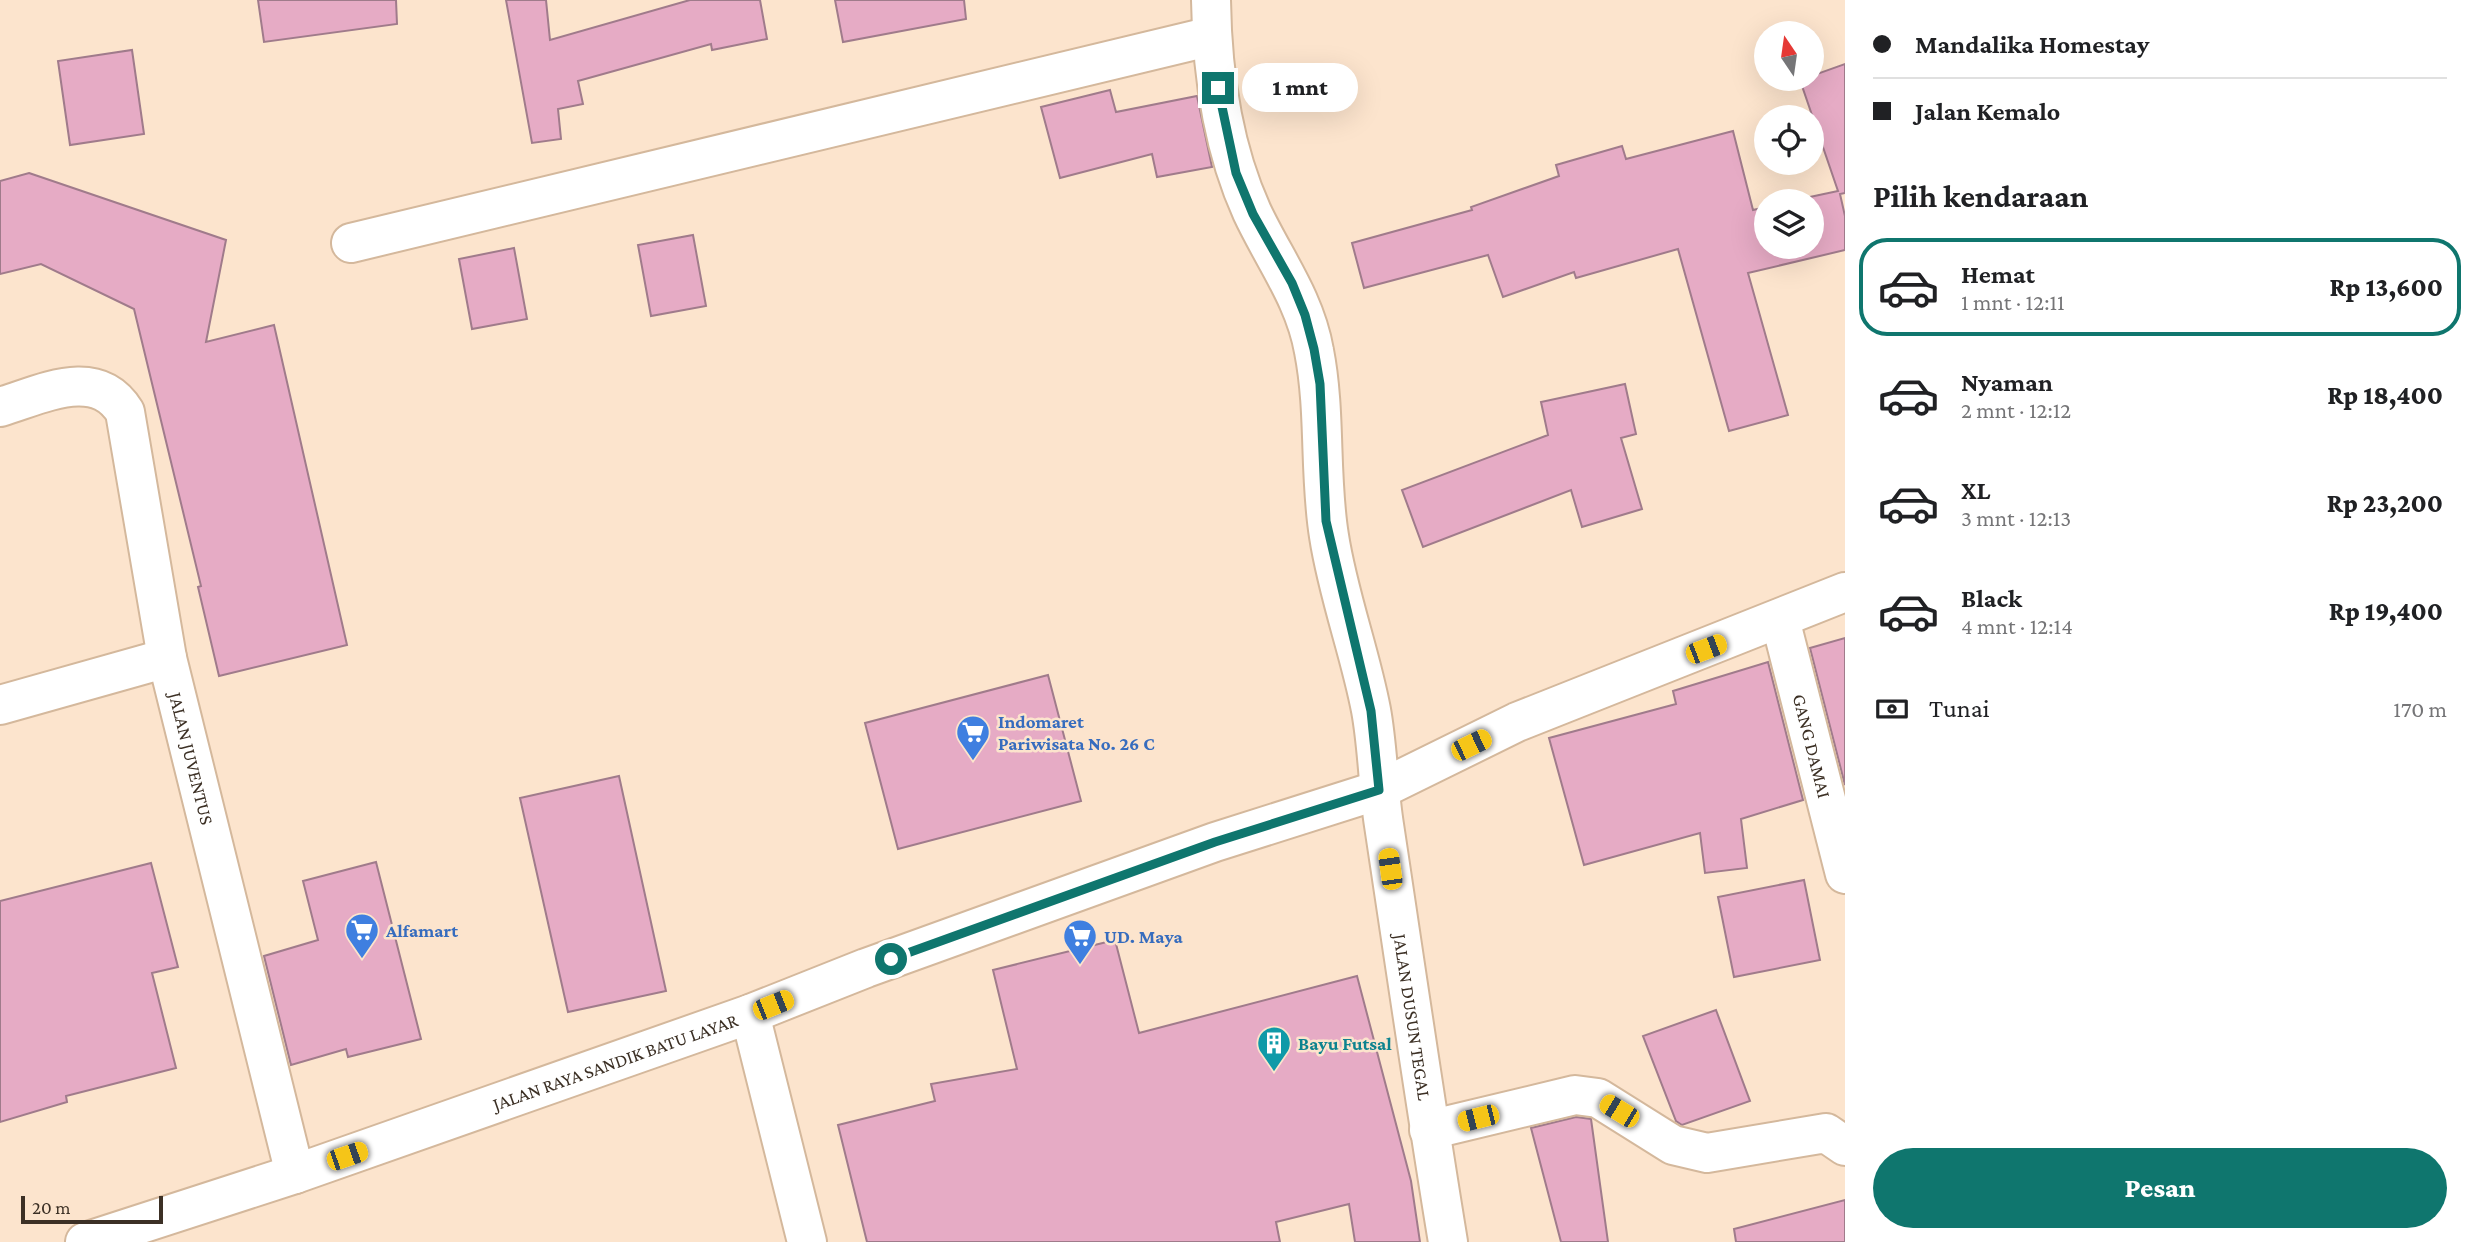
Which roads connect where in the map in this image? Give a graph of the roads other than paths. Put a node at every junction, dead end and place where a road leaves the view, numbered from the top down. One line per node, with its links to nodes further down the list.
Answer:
1 (1212, 18): 2 (street); 8 (street, JALAN DUSUN TEGAL)
2 (351, 243)
3 (0, 407): 6 (street, JALAN JUVENTUS)
4 (1845, 592): 5 (street, JALAN RAYA SANDIK BATU LAYAR)
5 (1780, 619): 8 (street, JALAN RAYA SANDIK BATU LAYAR); 9 (street, GANG DAMAI)
6 (167, 658): 7 (street); 13 (street, JALAN JUVENTUS)
7 (0, 705)
8 (1379, 790): 10 (street, JALAN RAYA SANDIK BATU LAYAR); 11 (street, JALAN DUSUN TEGAL)
9 (1845, 874)
10 (750, 1014): 13 (street, JALAN RAYA SANDIK BATU LAYAR); 15 (street)
11 (1429, 1130): 12 (street); 16 (street, JALAN DUSUN TEGAL)
12 (1845, 1146)
13 (295, 1174): 14 (street, JALAN RAYA SANDIK BATU LAYAR)
14 (85, 1242)
15 (807, 1242)
16 (1448, 1242)

